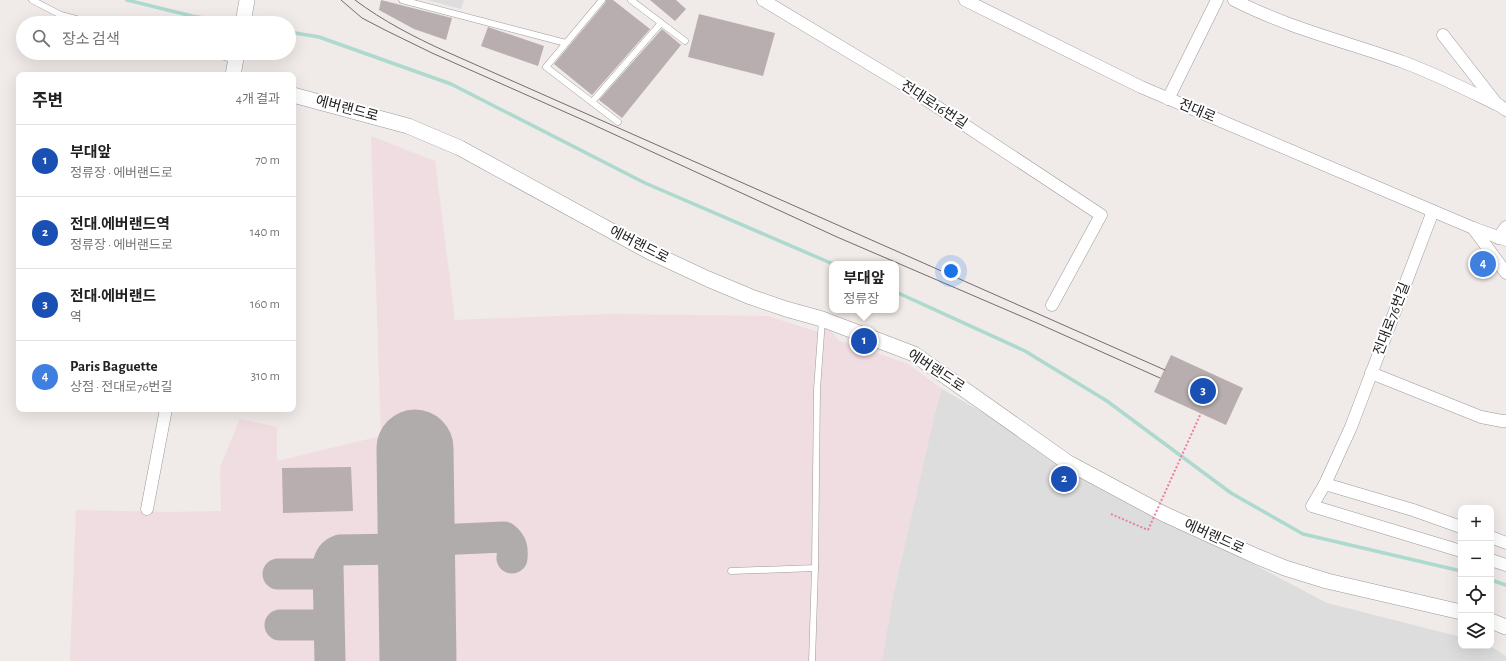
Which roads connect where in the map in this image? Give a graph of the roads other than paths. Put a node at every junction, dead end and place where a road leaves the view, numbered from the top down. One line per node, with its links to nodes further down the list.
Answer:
1 (32, 0): 10 (lane)
2 (247, 0): 11 (street)
3 (402, 0): 15 (lane)
4 (602, 0): 15 (lane)
5 (631, 0): 12 (lane)
6 (763, 0): 28 (street, 전대로16번길)
7 (965, 0): 19 (street, 전대로)
8 (1217, 0): 19 (street)
9 (1234, 0): 21 (street)
10 (65, 16)
11 (244, 16)
12 (661, 23): 14 (lane); 20 (lane)
13 (1443, 34): 21 (street)
14 (685, 41)
15 (566, 44): 20 (lane)
16 (236, 60): 17 (street)
17 (234, 72)
18 (296, 96): 29 (street, 에버랜드로)
19 (1168, 99): 23 (street, 전대로)
20 (592, 102): 22 (lane)
21 (1502, 108)
22 (618, 122)
23 (1433, 210): 25 (street, 전대로); 30 (street, 전대로76번길)
24 (1506, 227): 26 (street)
25 (1473, 228): 26 (street, 전대로); 27 (street)
26 (1502, 239)
27 (1506, 273)
28 (1052, 305)
29 (822, 318): 41 (lane); 43 (street, 에버랜드로)
30 (1371, 373): 32 (street); 33 (street, 전대로76번길)
31 (165, 412): 34 (street)
32 (1506, 421)
33 (1325, 484): 35 (street); 38 (street, 전대로76번길)
34 (147, 509)
35 (1458, 526)
36 (1494, 538): 37 (street)
37 (1506, 542)
38 (1458, 550)
39 (1494, 561): 40 (street)
40 (1506, 565)
41 (815, 568): 42 (lane); 46 (lane)
42 (731, 571)
43 (1458, 611)
44 (1494, 622): 45 (street)
45 (1506, 627)
46 (812, 661)

